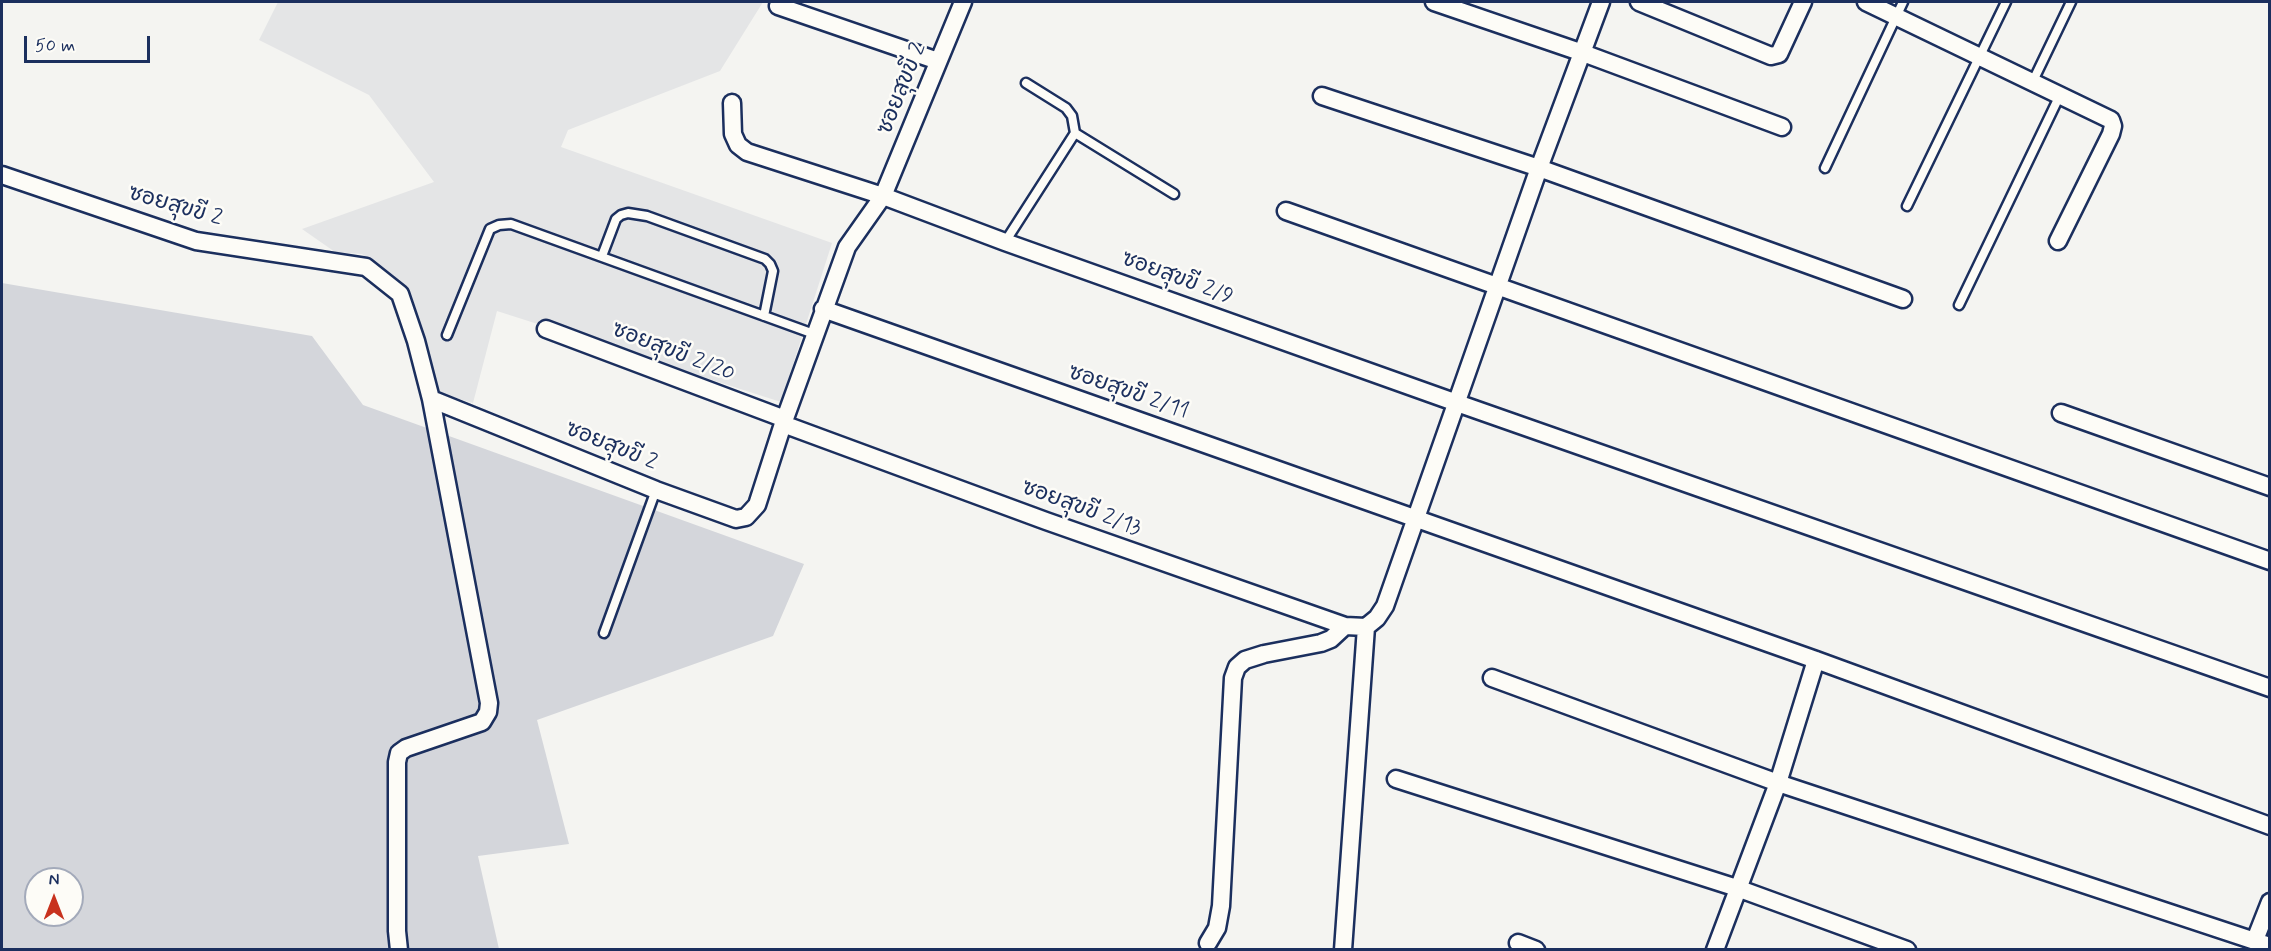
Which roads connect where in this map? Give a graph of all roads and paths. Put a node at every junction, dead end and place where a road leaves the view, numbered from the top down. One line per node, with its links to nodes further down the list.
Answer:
1 (963, 2): 13 (street, ซอยสุขขี 2)
2 (1434, 2): 11 (street)
3 (1601, 2): 11 (street)
4 (1639, 2): 5 (street)
5 (1803, 2)
6 (1866, 2): 10 (street)
7 (2006, 2): 12 (lane)
8 (2071, 2): 14 (lane)
9 (778, 6): 13 (street)
10 (1899, 9): 12 (street); 22 (lane)
11 (1582, 52): 19 (street); 21 (street)
12 (1979, 56): 14 (street); 26 (lane)
13 (938, 62): 25 (street, ซอยสุขขี 2)
14 (2033, 81): 16 (street)
15 (1026, 83): 20 (lane)
16 (2060, 95): 28 (street); 33 (lane)
17 (1322, 96): 21 (street)
18 (732, 104): 25 (street, ซอยสุขขี 2/9)
19 (1782, 127)
20 (1075, 133): 24 (lane); 29 (lane)
21 (1539, 168): 31 (street); 32 (street)
22 (1825, 168)
23 (2, 175): 39 (street, ซอยสุขขี 2)
24 (1174, 194)
25 (883, 196): 29 (street, ซอยสุขขี 2/9); 34 (street, ซอยสุขขี 2)
26 (1907, 206)
27 (1286, 211): 31 (street)
28 (2058, 241)
29 (1005, 242): 40 (street, ซอยสุขขี 2/9)
30 (602, 256): 35 (lane); 35 (lane); 38 (lane)
31 (1498, 285): 40 (street); 46 (street)
32 (1903, 298)
33 (1959, 305)
34 (823, 309): 37 (street, ซอยสุขขี 2); 45 (street, ซอยสุขขี 2/11)
35 (764, 316): 37 (lane)
36 (546, 329): 42 (street, ซอยสุขขี 2/20)
37 (814, 334): 42 (street, ซอยสุขขี 2)
38 (447, 335)
39 (431, 399): 44 (street, ซอยสุขขี 2); 61 (street)
40 (1457, 403): 45 (street); 52 (street, ซอยสุขขี 2/9)
41 (2061, 413): 43 (street)
42 (784, 421): 44 (street, ซอยสุขขี 2); 47 (street, ซอยสุขขี 2/13)
43 (2270, 488)
44 (656, 490): 49 (lane)
45 (1417, 519): 48 (street); 50 (street, ซอยสุขขี 2/11)
46 (2270, 561)
47 (1345, 626): 48 (street, ซอยสุขขี 2/13); 58 (street)
48 (1366, 627): 62 (street)
49 (604, 633)
50 (1816, 660): 54 (street); 55 (street, ซอยสุขขี 2/11)
51 (1492, 678): 54 (street)
52 (2270, 688)
53 (1396, 779): 56 (street)
54 (1778, 783): 56 (street); 60 (street)
55 (2270, 826)
56 (1737, 888): 64 (street); 65 (street)
57 (2270, 902): 60 (street)
58 (1208, 943)
59 (1518, 943): 63 (street)
60 (2262, 943)
61 (399, 950)
62 (1343, 950)
63 (1536, 950)
64 (1715, 950)
65 (1907, 950)

